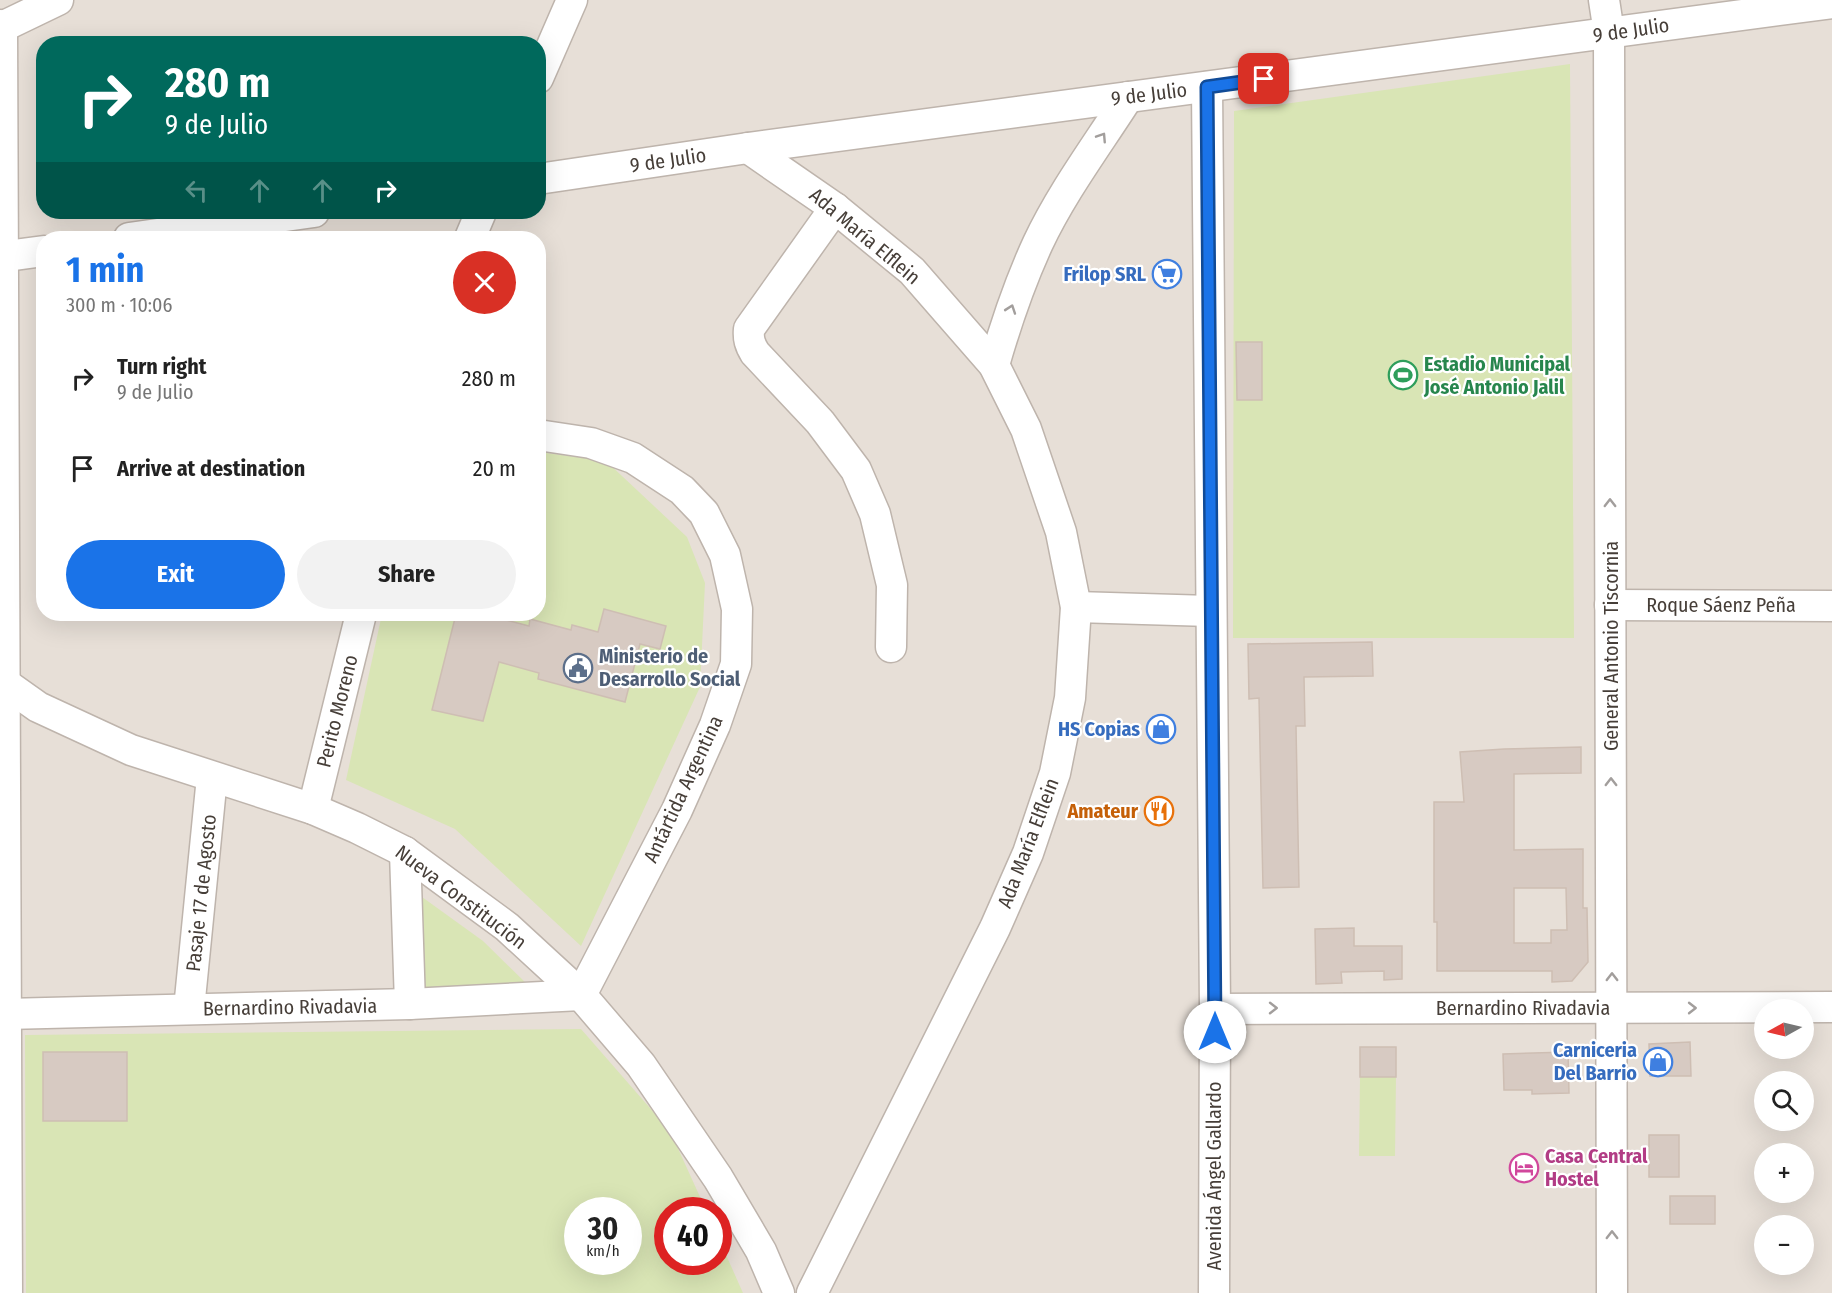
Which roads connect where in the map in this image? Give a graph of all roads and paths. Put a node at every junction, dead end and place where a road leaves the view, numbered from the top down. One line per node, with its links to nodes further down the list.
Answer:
1 (58, 0): 5 (street)
2 (572, 0): 7 (street)
3 (1604, 0): 6 (street, General Antonio Tiscornia)
4 (1832, 3): 6 (street, 9 de Julio)
5 (1, 26): 16 (street)
6 (1609, 33): 8 (street, 9 de Julio); 19 (street, General Antonio Tiscornia, one-way to 6)
7 (546, 60)
8 (1207, 87): 9 (street, 9 de Julio); 22 (street, Avenida Ángel Gallardo)
9 (1128, 97): 10 (street, 9 de Julio); 17 (street, one-way to 9)
10 (748, 148): 11 (street, 9 de Julio); 12 (street, Ada María Elflein)
11 (546, 178)
12 (836, 208): 17 (street, Ada María Elflein); 24 (street)
13 (264, 219): 14 (street)
14 (179, 231)
15 (36, 252): 16 (street)
16 (1, 257): 25 (street)
17 (994, 365): 21 (street, Ada María Elflein)
18 (546, 436): 29 (street, Antártida Argentina)
19 (1610, 605): 20 (street, Roque Sáenz Peña); 33 (street, General Antonio Tiscornia, one-way to 19)
20 (1832, 606)
21 (1076, 607): 22 (street); 38 (street, Ada María Elflein)
22 (1210, 611): 32 (street, Avenida Ángel Gallardo)
23 (359, 621): 27 (street, Perito Moreno)
24 (891, 647)
25 (2, 683): 26 (street, Nueva Constitución); 35 (street)
26 (212, 777): 27 (street, Nueva Constitución); 34 (street, Pasaje 17 de Agosto)
27 (313, 809): 28 (street, Nueva Constitución)
28 (405, 852): 29 (street, Nueva Constitución); 30 (street)
29 (581, 995): 30 (street, Bernardino Rivadavia); 37 (street, Nueva Constitución)
30 (410, 1004): 34 (street, Bernardino Rivadavia)
31 (1832, 1007): 33 (street, Bernardino Rivadavia, one-way to 31)
32 (1215, 1008): 33 (street, Bernardino Rivadavia, one-way to 33); 39 (street, Avenida Ángel Gallardo)
33 (1612, 1008): 40 (street, General Antonio Tiscornia, one-way to 33)
34 (189, 1009): 35 (street, Bernardino Rivadavia)
35 (3, 1013): 36 (street)
36 (7, 1293)
37 (779, 1293)
38 (812, 1293)
39 (1214, 1293)
40 (1612, 1293)

